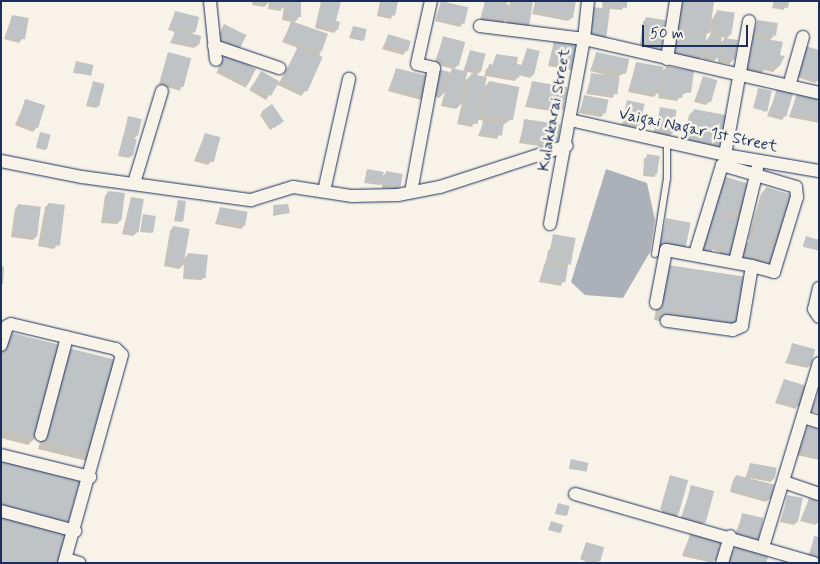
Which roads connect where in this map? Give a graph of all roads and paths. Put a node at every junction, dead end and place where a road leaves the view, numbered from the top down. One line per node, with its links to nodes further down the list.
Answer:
1 (210, 1): 9 (street)
2 (431, 1): 28 (street)
3 (588, 1): 8 (street, Kulakkarai Street)
4 (676, 1): 10 (street)
5 (748, 21): 13 (street)
6 (480, 26): 8 (street)
7 (802, 37): 15 (street)
8 (584, 39): 10 (street); 18 (street, Kulakkarai Street)
9 (214, 46): 11 (street); 12 (street)
10 (667, 59): 13 (street)
11 (216, 60)
12 (280, 68)
13 (737, 74): 15 (street); 21 (street)
14 (349, 79): 27 (street)
15 (789, 86): 17 (street)
16 (162, 91): 26 (street)
17 (819, 93)
18 (570, 120): 19 (street, Vaigai Nagar 1st Street); 20 (street, Kulakkarai Street)
19 (667, 143): 21 (street, Vaigai Nagar 1st Street); 30 (lane)
20 (566, 146): 28 (street); 29 (street, Kulakkarai Street)
21 (725, 155): 23 (street, Vaigai Nagar 1st Street)
22 (1, 160): 26 (street)
23 (764, 161): 24 (street, Vaigai Nagar 1st Street); 25 (street)
24 (819, 171)
25 (761, 176): 31 (street); 32 (street); 33 (street)
26 (134, 183): 27 (street)
27 (324, 191): 28 (street)
28 (411, 192)
29 (550, 224)
30 (655, 254)
31 (695, 254): 32 (street); 35 (street)
32 (734, 262): 33 (street)
33 (752, 266): 37 (street)
34 (819, 288): 36 (street)
35 (656, 303)
36 (819, 316)
37 (667, 321)
38 (67, 337): 39 (street); 43 (street); 45 (street)
39 (1, 345)
40 (819, 363): 41 (street)
41 (803, 417): 42 (street); 46 (street)
42 (819, 422)
43 (41, 435)
44 (1, 455): 45 (street)
45 (90, 477): 50 (street)
46 (784, 482): 48 (street); 52 (street)
47 (575, 494): 51 (street)
48 (819, 494)
49 (1, 511): 50 (street)
50 (75, 532): 53 (street)
51 (730, 536): 52 (street); 55 (street)
52 (763, 547): 56 (street)
53 (65, 561): 54 (street)
54 (79, 563)
55 (722, 563)
56 (814, 563)

